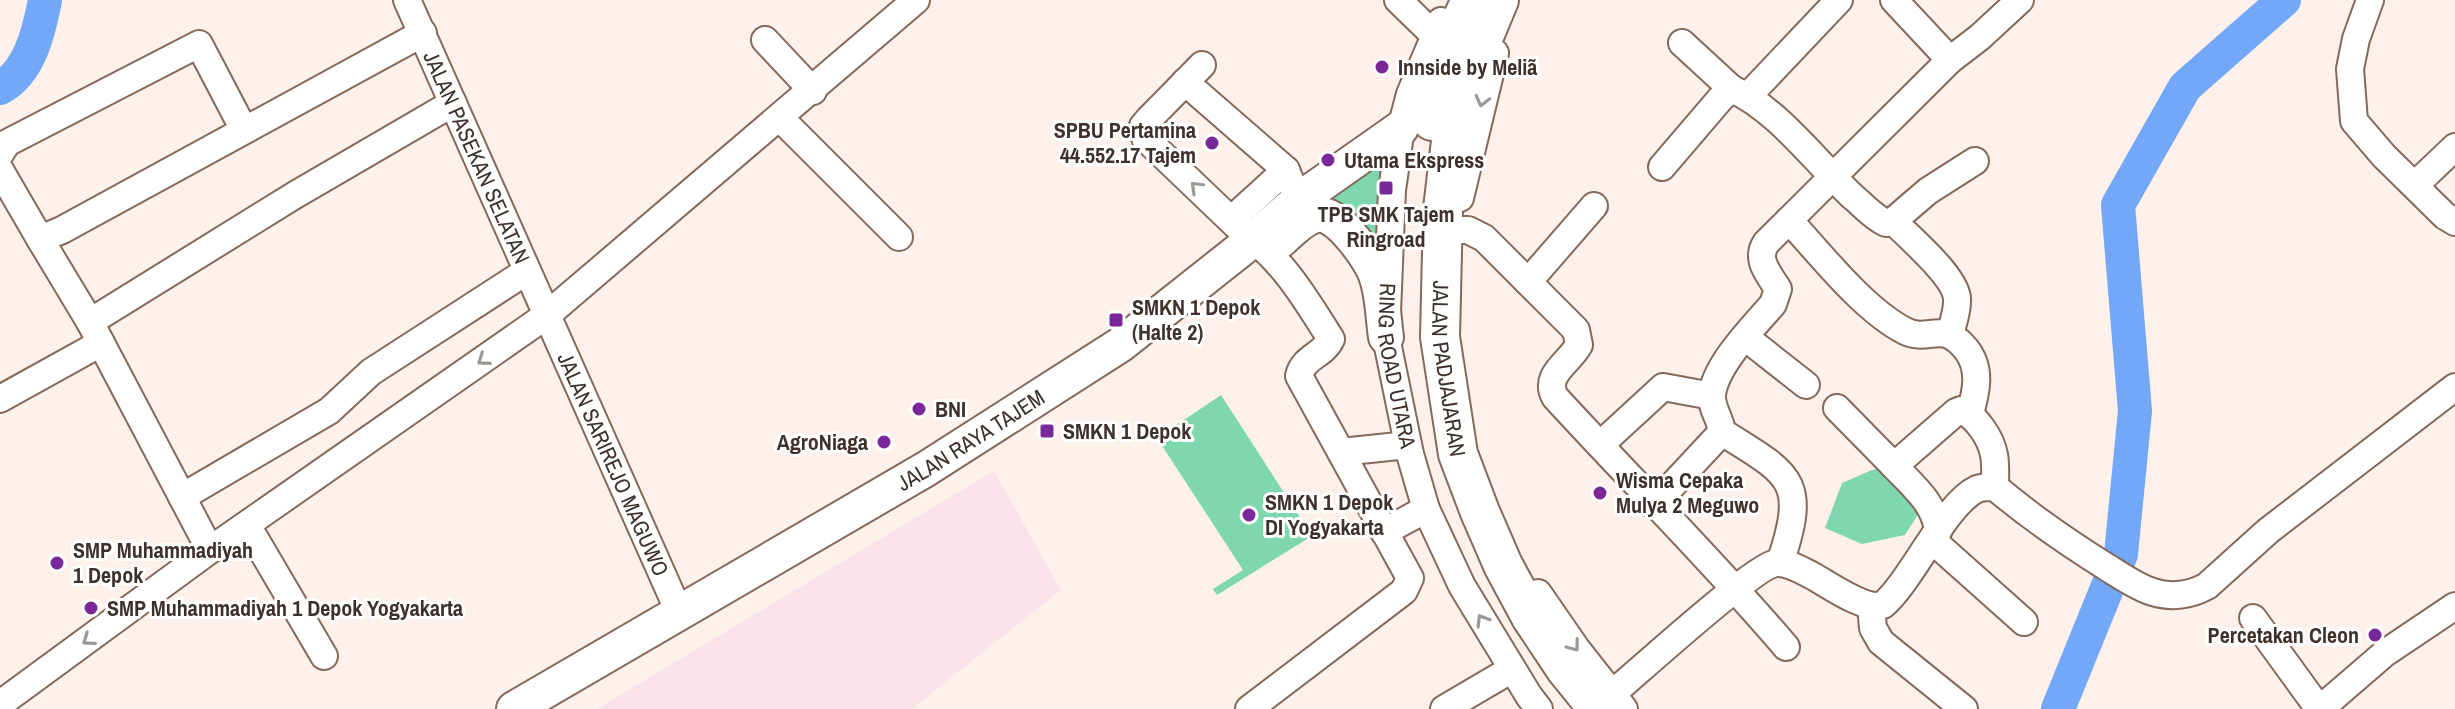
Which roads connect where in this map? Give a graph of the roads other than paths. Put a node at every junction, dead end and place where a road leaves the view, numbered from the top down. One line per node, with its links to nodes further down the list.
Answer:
1 (916, 0): 17 (street)
2 (1398, 0): 13 (street)
3 (1451, 0): 13 (street, RING ROAD UTARA)
4 (1471, 0): 83 (highway, JALAN PADJAJARAN)
5 (1499, 0): 76 (highway, JALAN PADJAJARAN)
6 (1514, 0): 35 (street, one-way to 35)
7 (1839, 0): 18 (street)
8 (1894, 0): 16 (street)
9 (2020, 0): 16 (street)
10 (2370, 0): 29 (street)
11 (411, 2): 12 (street, JALAN PASEKAN SELATAN)
12 (423, 33): 19 (street, JALAN PASEKAN SELATAN); 22 (street)
13 (1434, 35): 21 (street, RING ROAD UTARA)
14 (765, 40): 17 (street)
15 (1682, 43): 18 (street)
16 (1950, 60): 28 (street)
17 (813, 91): 20 (street)
18 (1740, 92): 26 (street); 28 (street)
19 (453, 103): 39 (street, JALAN PASEKAN SELATAN); 42 (street)
20 (780, 118): 37 (street); 41 (street)
21 (1401, 128): 30 (main road, JALAN RAYA TAJEM); 44 (street, RING ROAD UTARA)
22 (244, 130): 24 (street); 38 (street)
23 (2455, 147): 29 (street)
24 (0, 154)
25 (1975, 161): 33 (street)
26 (1662, 167)
27 (0, 170): 38 (street)
28 (1833, 178): 32 (street); 33 (street)
29 (2415, 185): 34 (street)
30 (1297, 196): 36 (main road, JALAN RAYA TAJEM); 36 (street, one-way to 30); 44 (main road)
31 (1594, 206): 40 (street)
32 (1789, 220): 43 (street); 45 (street)
33 (1893, 221): 43 (street)
34 (2455, 222)
35 (1454, 230): 40 (street); 76 (street, one-way to 76)
36 (1251, 236): 55 (street); 57 (main road, JALAN RAYA TAJEM)
37 (899, 237)
38 (40, 239): 42 (street)
39 (527, 271): 41 (street, JALAN PASEKAN SELATAN); 59 (street)
40 (1528, 282): 54 (street)
41 (547, 315): 62 (street, one-way to 62); 70 (street, JALAN SARIREJO MAGUWO)
42 (96, 333): 49 (street); 59 (street)
43 (1950, 334): 51 (street)
44 (1386, 337): 53 (street, RING ROAD UTARA)
45 (1745, 337): 46 (street); 48 (street)
46 (1806, 385)
47 (2455, 387): 58 (street)
48 (1712, 396): 52 (street); 54 (street)
49 (0, 399)
50 (1837, 408): 56 (street)
51 (1970, 414): 56 (street); 58 (street)
52 (1722, 432): 60 (street); 66 (street)
53 (1408, 445): 55 (street); 61 (street, RING ROAD UTARA)
54 (1600, 445): 60 (street)
55 (1341, 452): 63 (street)
56 (1894, 466): 64 (street)
57 (932, 477): 70 (main road, JALAN RAYA TAJEM); 79 (main road, JALAN RAYA TAJEM)
58 (1995, 487): 64 (street)
59 (182, 497): 65 (street)
60 (1654, 505): 67 (street)
61 (1426, 509): 63 (street); 75 (street, RING ROAD UTARA, one-way to 61)
62 (247, 525): 65 (street); 74 (street)
63 (1384, 532): 80 (street)
64 (1935, 536): 68 (street); 72 (street)
65 (210, 550): 77 (street, one-way to 77)
66 (1780, 563): 67 (street); 68 (street)
67 (1735, 588): 73 (street); 76 (street)
68 (1871, 606): 84 (street)
69 (2455, 606): 85 (street)
70 (679, 612): 78 (main road, JALAN RAYA TAJEM)
71 (2253, 618): 85 (street)
72 (2024, 622)
73 (1786, 647)
74 (324, 656)
75 (1512, 669): 81 (street); 82 (street, RING ROAD UTARA)
76 (1611, 704)
77 (2, 706)
78 (514, 709)
79 (558, 709)
80 (1249, 709)
81 (1444, 709)
82 (1539, 709)
83 (1568, 709)
84 (1964, 709)
85 (2320, 709)

